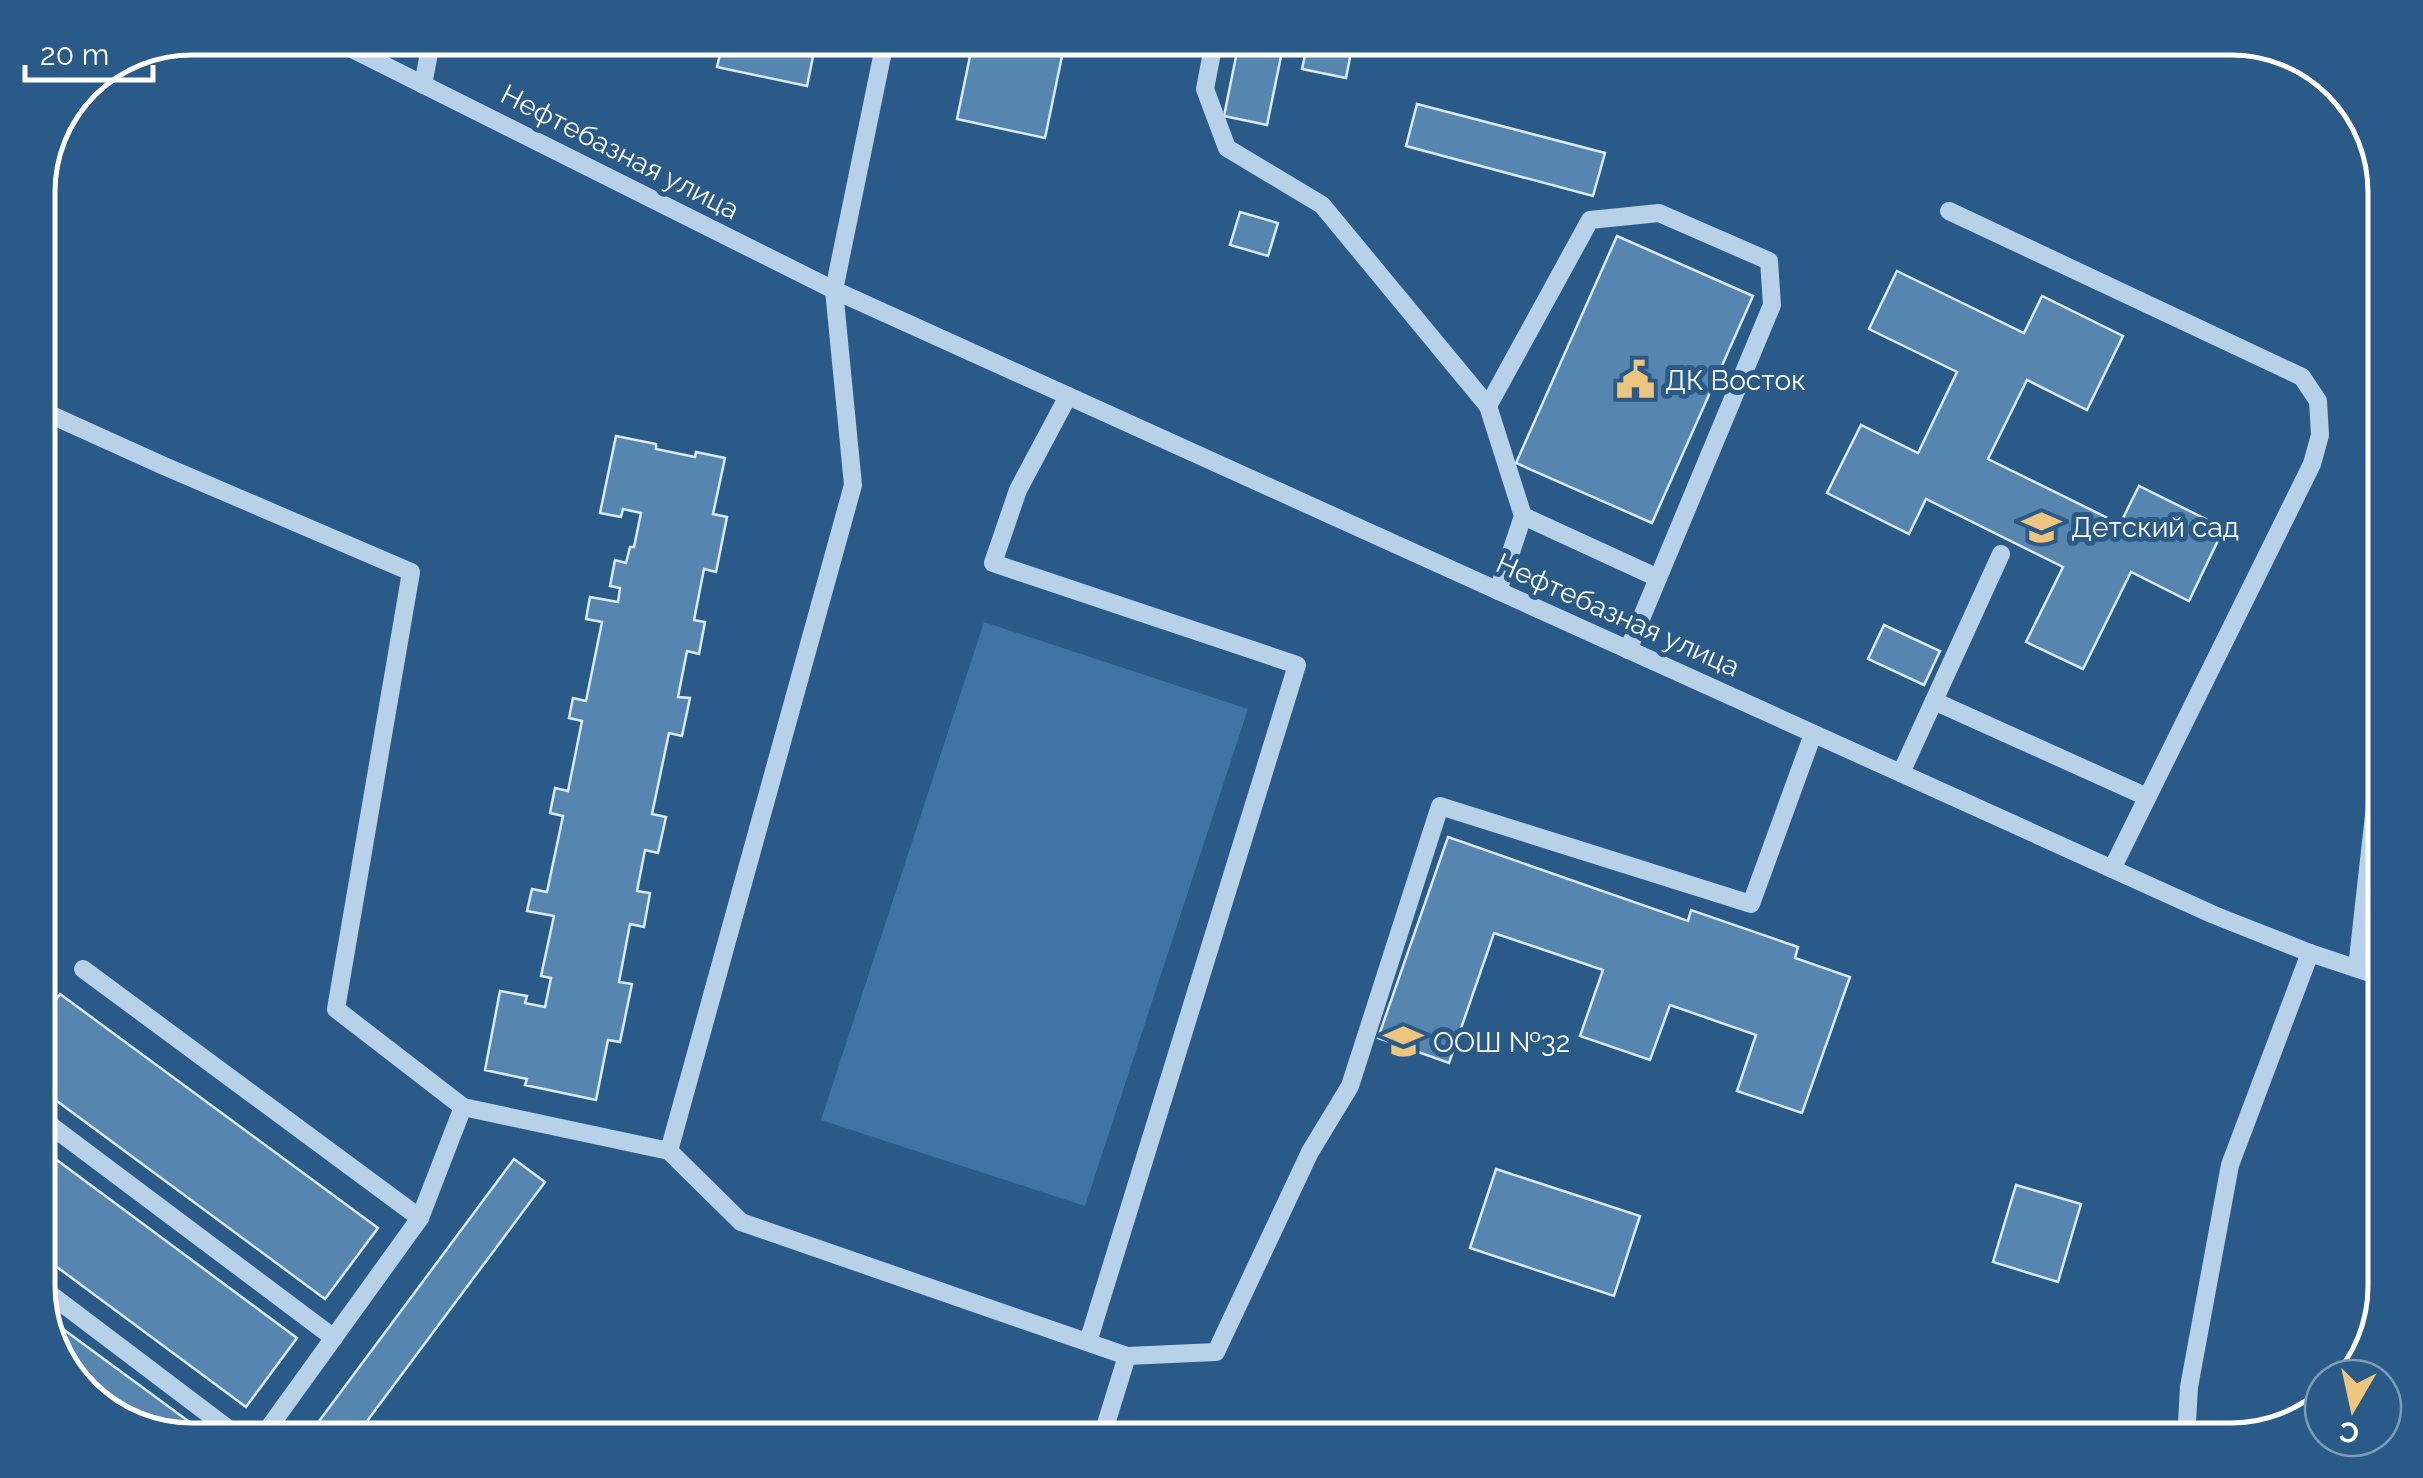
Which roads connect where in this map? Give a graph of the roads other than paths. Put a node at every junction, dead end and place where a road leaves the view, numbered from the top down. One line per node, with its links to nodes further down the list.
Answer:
1 (363, 55): 5 (street, Нефтебазная улица)
2 (428, 55): 5 (street)
3 (882, 55): 7 (street)
4 (1212, 55): 9 (street)
5 (422, 84): 7 (street, Нефтебазная улица)
6 (1949, 211): 19 (street)
7 (834, 290): 8 (street, Нефтебазная улица); 28 (street)
8 (1068, 396): 14 (street, Нефтебазная улица); 32 (street)
9 (1488, 406): 11 (street); 13 (street)
10 (55, 418): 26 (street)
11 (1523, 516): 13 (street); 14 (street)
12 (2001, 554): 16 (street)
13 (1658, 578): 15 (street)
14 (1498, 591): 15 (street, Нефтебазная улица)
15 (1628, 650): 17 (street, Нефтебазная улица)
16 (1934, 700): 18 (street); 19 (street)
17 (1814, 734): 18 (street, Нефтебазная улица); 33 (street)
18 (1901, 773): 20 (street, Нефтебазная улица)
19 (2147, 797): 20 (street)
20 (2112, 869): 22 (street, Нефтебазная улица)
21 (2368, 869): 23 (street)
22 (2310, 953): 23 (street, Нефтебазная улица); 37 (street)
23 (2357, 968): 25 (street, Нефтебазная улица)
24 (83, 969): 29 (street)
25 (2368, 972)
26 (463, 1107): 28 (street); 29 (street)
27 (55, 1129): 31 (street)
28 (669, 1151): 32 (street)
29 (420, 1218): 31 (street)
30 (56, 1299): 34 (street)
31 (334, 1338): 35 (street)
32 (1088, 1342): 33 (street)
33 (1127, 1356): 36 (street)
34 (219, 1423)
35 (272, 1423)
36 (1107, 1423)
37 (2187, 1423)

